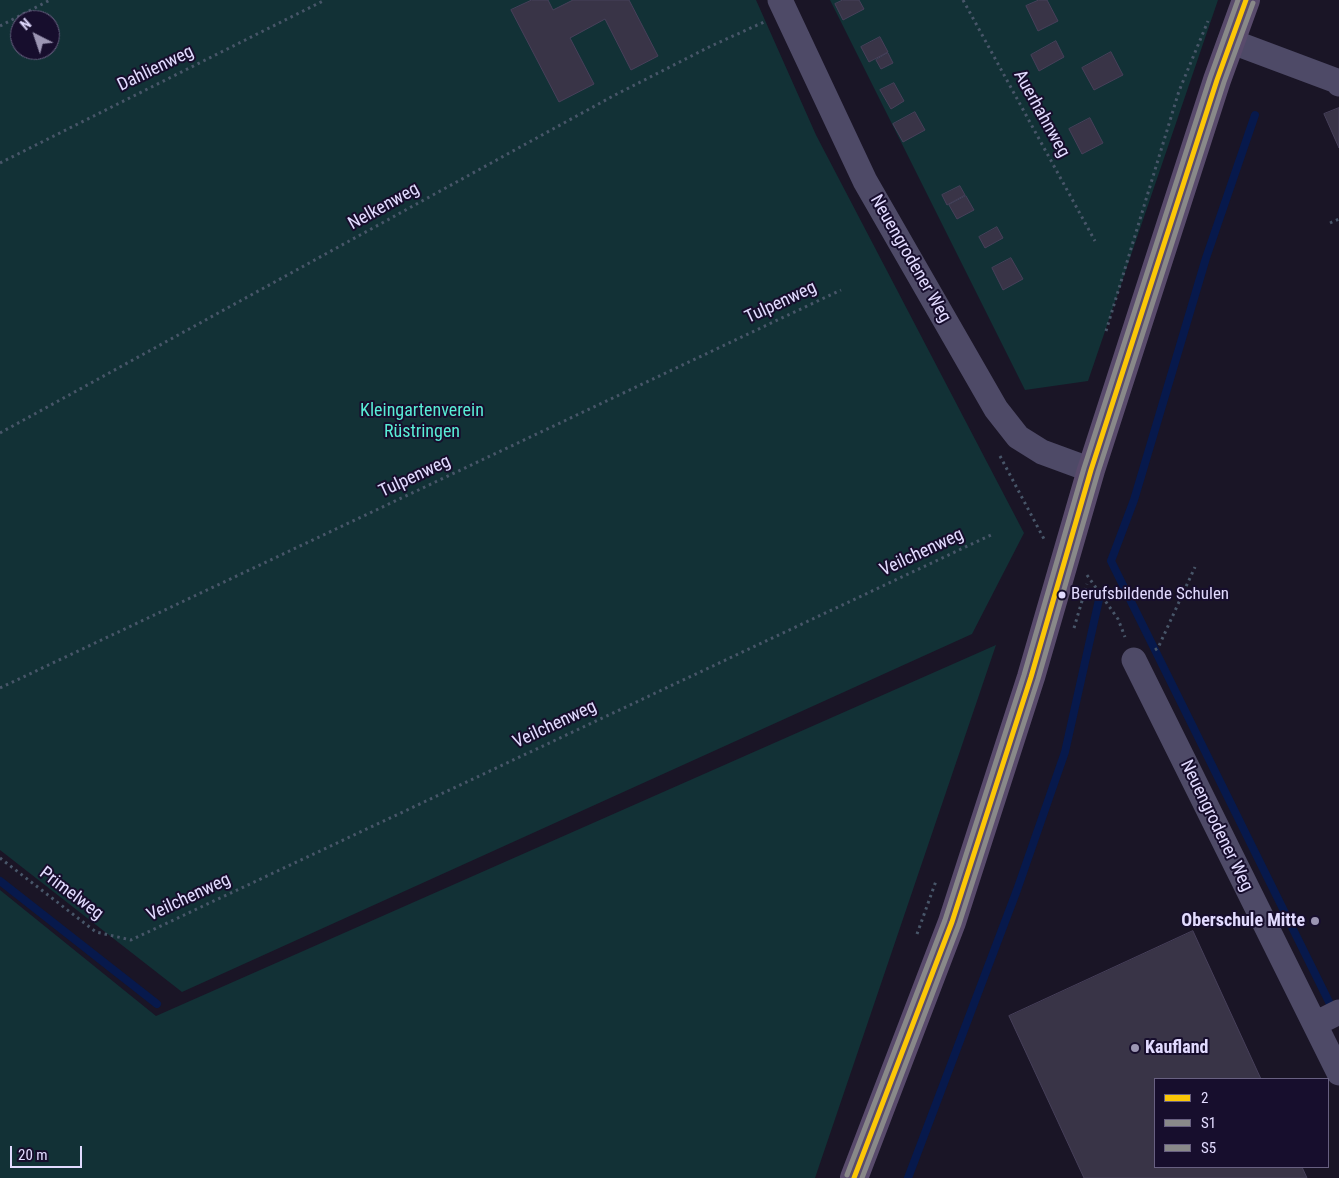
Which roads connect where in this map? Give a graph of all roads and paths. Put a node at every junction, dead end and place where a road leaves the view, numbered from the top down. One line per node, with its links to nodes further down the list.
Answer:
1 (50, 0): 6 (path)
2 (325, 0): 9 (path, Dahlienweg)
3 (963, 0): 12 (path, Auerhahnweg)
4 (1246, 0): 7 (main road)
5 (783, 6): 14 (path, Nelkenweg); 15 (street, Neuengrodener Weg)
6 (0, 26)
7 (1230, 41): 8 (street); 15 (main road)
8 (1338, 82)
9 (0, 162)
10 (1339, 219): 11 (path)
11 (1330, 223)
12 (1094, 241)
13 (841, 290): 20 (path, Tulpenweg)
14 (0, 433)
15 (1091, 470): 26 (main road)
16 (991, 535): 22 (path, Veilchenweg)
17 (1195, 567): 19 (path)
18 (1089, 576): 19 (path)
19 (1133, 658): 24 (street, Neuengrodener Weg)
20 (0, 688)
21 (0, 858): 22 (path, Primelweg)
22 (131, 940)
23 (1339, 1012): 24 (street)
24 (1315, 1024): 25 (street, Neuengrodener Weg)
25 (1339, 1073)
26 (854, 1178)

